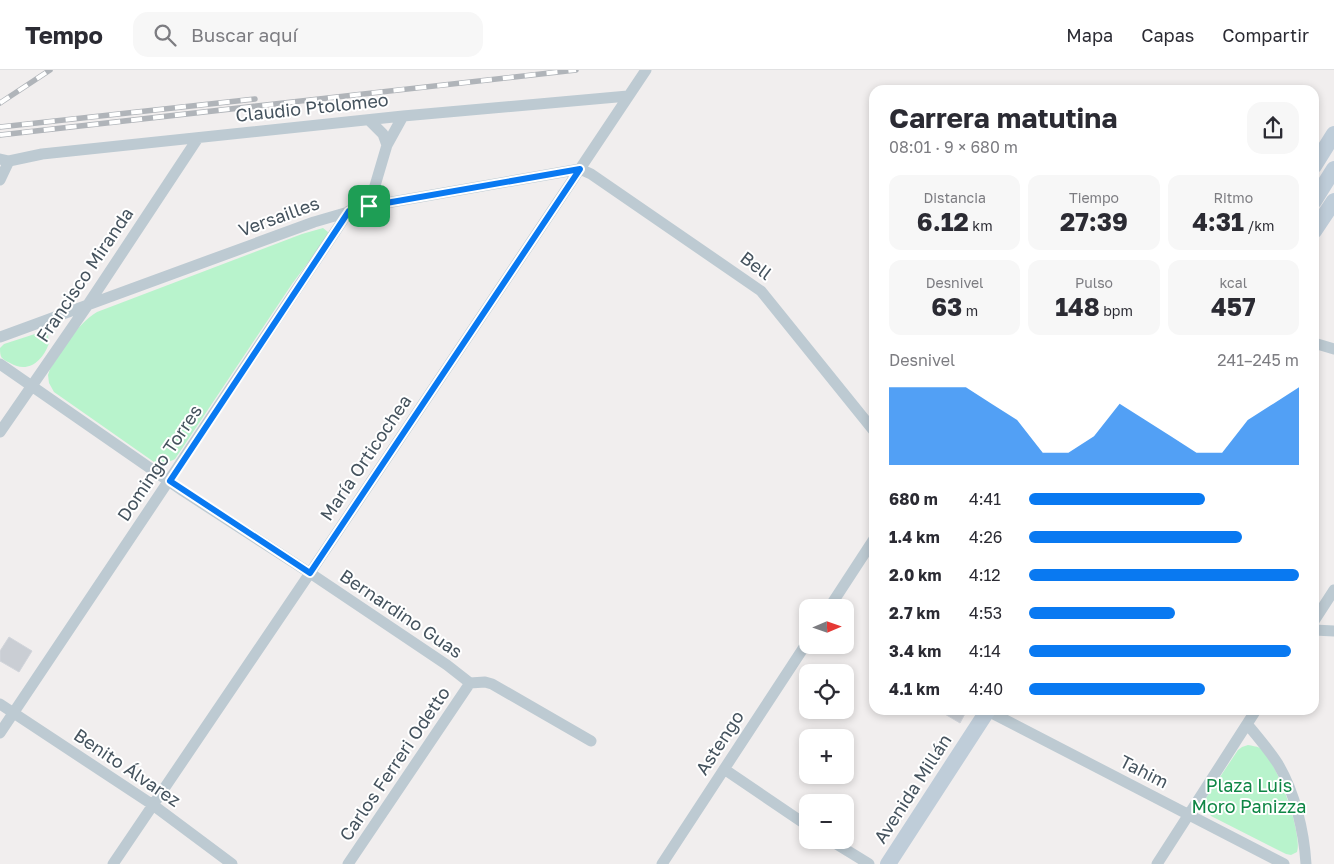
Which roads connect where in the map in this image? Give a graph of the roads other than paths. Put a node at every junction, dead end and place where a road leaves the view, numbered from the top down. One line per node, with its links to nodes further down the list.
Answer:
1 (646, 70): 2 (street, María Orticochea)
2 (628, 96): 3 (street, Claudio Ptolomeo); 10 (street, María Orticochea)
3 (403, 116): 4 (street, Claudio Ptolomeo); 7 (street)
4 (370, 120): 6 (street, Claudio Ptolomeo); 7 (street)
5 (1334, 134): 8 (main road)
6 (198, 138): 9 (street, Claudio Ptolomeo); 18 (street, Francisco Miranda)
7 (388, 145): 15 (street)
8 (1319, 158)
9 (5, 160): 12 (street)
10 (580, 169): 15 (street, Versailles); 24 (street, Bell); 28 (street, María Orticochea)
11 (1334, 169): 13 (main road)
12 (0, 180)
13 (1319, 193)
14 (1334, 201): 17 (main road)
15 (369, 206): 16 (street, Versailles)
16 (349, 211): 18 (street, Versailles); 26 (street, Domingo Torres)
17 (1319, 224)
18 (86, 306): 19 (street, Versailles); 23 (street, Francisco Miranda)
19 (0, 337)
20 (1319, 344): 21 (street)
21 (1334, 349)
22 (0, 364): 23 (street, Bernardino Guas)
23 (31, 385): 25 (street, Francisco Miranda); 26 (street, Bernardino Guas)
24 (869, 425)
25 (0, 432)
26 (170, 481): 28 (street, Bernardino Guas); 37 (street, Domingo Torres)
27 (869, 547): 30 (street)
28 (310, 573): 35 (street, Bernardino Guas); 45 (street, María Orticochea)
29 (1334, 590): 31 (street)
30 (835, 599)
31 (1319, 613)
32 (1319, 630): 33 (street)
33 (1334, 631)
34 (799, 654): 44 (street, Astengo)
35 (470, 683): 43 (street, Bernardino Guas); 51 (street, Carlos Ferreri Odetto)
36 (0, 704): 37 (street, Benito Álvarez)
37 (13, 713): 42 (street, Domingo Torres); 45 (street, Benito Álvarez)
38 (985, 715): 54 (main road, Avenida Millán)
39 (996, 715): 46 (street, Tahim)
40 (1253, 715): 41 (street)
41 (1247, 724): 46 (street); 57 (street)
42 (0, 733)
43 (591, 741)
44 (724, 769): 47 (street); 52 (street, Astengo)
45 (153, 805): 49 (street, María Orticochea); 50 (street, Benito Álvarez)
46 (1189, 815): 55 (street); 56 (street, Tahim)
47 (799, 820)
48 (845, 849): 53 (street)
49 (113, 864)
50 (232, 864)
51 (348, 864)
52 (662, 864)
53 (869, 864)
54 (888, 864)
55 (1157, 864)
56 (1284, 864)
57 (1306, 864)

